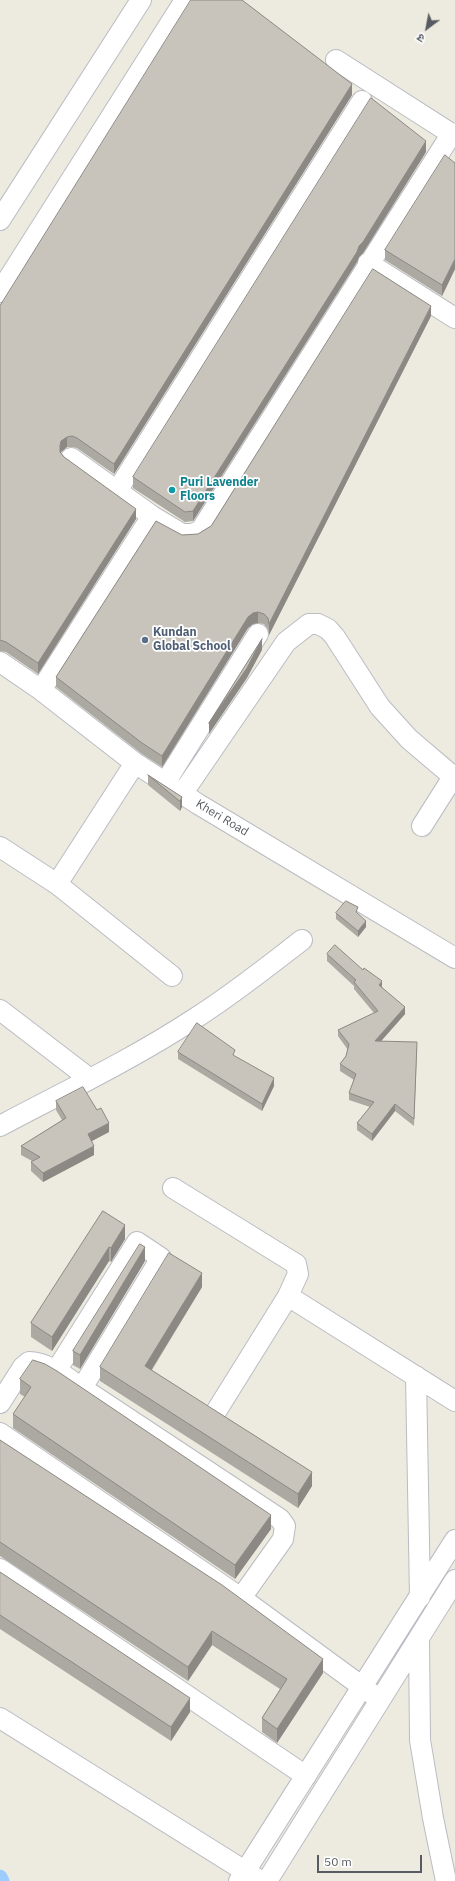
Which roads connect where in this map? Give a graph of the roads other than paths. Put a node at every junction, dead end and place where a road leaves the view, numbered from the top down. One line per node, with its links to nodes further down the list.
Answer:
1 (141, 0): 6 (street)
2 (185, 0): 8 (street)
3 (336, 60): 5 (street)
4 (362, 101): 11 (street)
5 (453, 134): 7 (street)
6 (0, 220)
7 (368, 264): 9 (street); 12 (street)
8 (0, 292)
9 (455, 318)
10 (71, 458): 11 (street)
11 (117, 491): 12 (street)
12 (152, 516): 15 (street)
13 (258, 634): 18 (street)
14 (0, 662): 15 (street, Kheri Road)
15 (41, 690): 16 (street, Kheri Road)
16 (135, 763): 18 (street, Kheri Road); 21 (street)
17 (454, 777): 18 (street); 19 (street)
18 (174, 788): 23 (street, Kheri Road)
19 (422, 826)
20 (0, 847): 21 (street)
21 (57, 884): 24 (street)
22 (302, 940): 26 (street)
23 (455, 958)
24 (172, 976)
25 (4, 1019): 26 (street)
26 (90, 1079): 27 (street)
27 (0, 1126)
28 (173, 1188): 29 (street)
29 (288, 1296): 31 (street); 35 (street)
30 (56, 1371): 32 (street); 32 (street); 34 (street)
31 (416, 1376): 33 (street); 40 (street)
32 (82, 1388): 41 (street)
33 (455, 1401)
34 (0, 1402)
35 (218, 1410)
36 (0, 1433): 41 (street)
37 (455, 1540): 40 (street)
38 (0, 1569): 46 (street)
39 (455, 1580): 42 (street)
40 (420, 1597): 43 (street)
41 (241, 1598): 43 (street)
42 (419, 1638): 44 (street); 49 (street)
43 (363, 1687): 44 (street); 46 (street)
44 (379, 1699): 48 (street)
45 (0, 1718): 47 (street)
46 (306, 1776): 47 (street)
47 (248, 1878)
48 (267, 1881)
49 (446, 1881)

